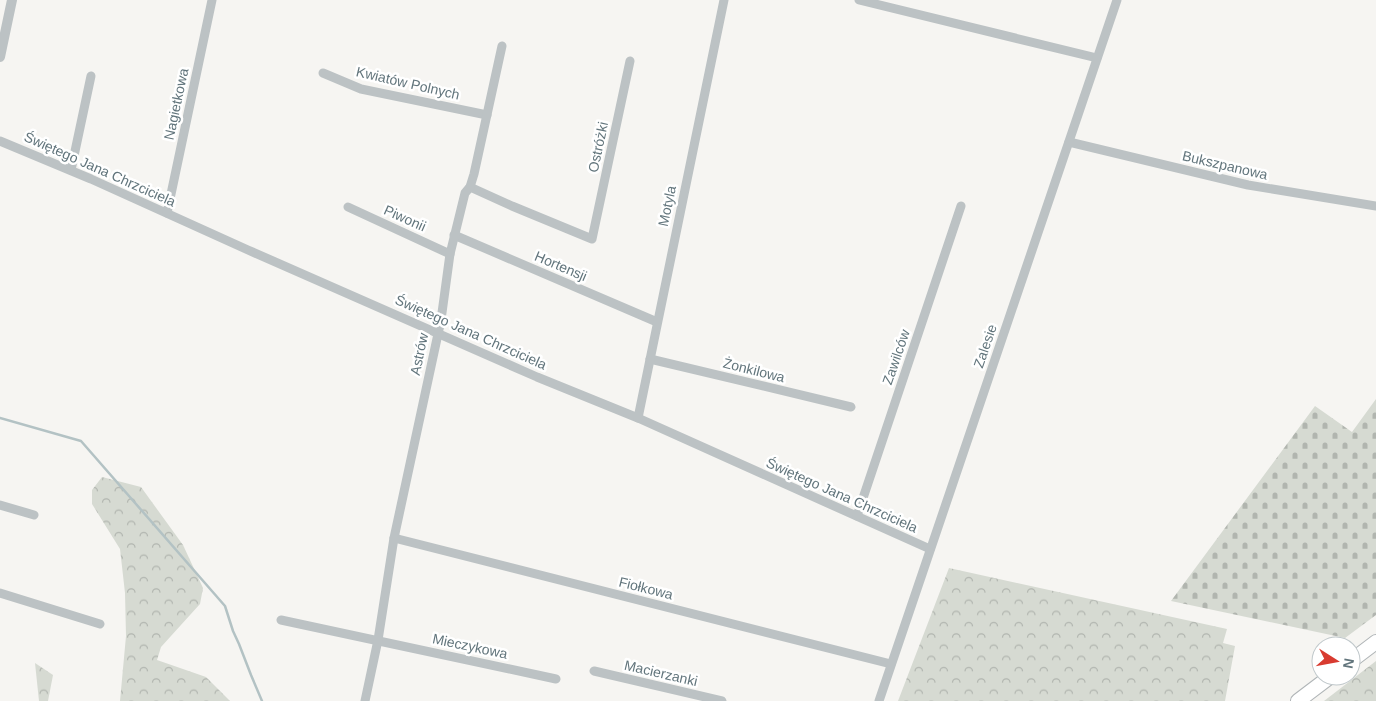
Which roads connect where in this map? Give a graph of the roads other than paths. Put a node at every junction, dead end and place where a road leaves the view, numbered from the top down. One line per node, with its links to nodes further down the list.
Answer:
1 (12, 0): 7 (street)
2 (212, 0): 20 (street, Nagietkowa)
3 (724, 0): 23 (street, Motyla)
4 (859, 0): 8 (street)
5 (1117, 0): 8 (street, Zalesie)
6 (502, 46): 12 (street, Astrów)
7 (0, 57)
8 (1097, 58): 14 (street, Zalesie)
9 (630, 61): 16 (street, Ostróżki)
10 (323, 73): 12 (street, Kwiatów Polnych)
11 (91, 76): 15 (street)
12 (487, 115): 16 (street, Astrów)
13 (0, 141): 15 (street, Świętego Jana Chrzciciela)
14 (1069, 142): 18 (street, Bukszpanowa); 32 (street, Zalesie)
15 (71, 170): 20 (street, Świętego Jana Chrzciciela)
16 (470, 187): 21 (street, Astrów)
17 (961, 206): 30 (street, Zawilców)
18 (1376, 206)
19 (348, 207): 22 (street, Piwonii)
20 (167, 213): 24 (street, Świętego Jana Chrzciciela)
21 (454, 235): 22 (street, Astrów); 23 (street, Hortensji)
22 (450, 254): 24 (street, Astrów)
23 (657, 322): 25 (street, Motyla)
24 (438, 333): 27 (street, Świętego Jana Chrzciciela); 31 (street, Astrów)
25 (650, 359): 26 (street, Żonkilowa); 27 (street, Motyla)
26 (851, 407)
27 (638, 418): 30 (street, Świętego Jana Chrzciciela)
28 (0, 505): 29 (street)
29 (34, 515)
30 (857, 516): 32 (street, Świętego Jana Chrzciciela)
31 (394, 538): 36 (street, Astrów); 39 (street, Fiołkowa)
32 (930, 549): 39 (street, Zalesie)
33 (0, 593): 35 (street)
34 (281, 620): 36 (street, Mieczykowa)
35 (100, 624)
36 (378, 640): 41 (street, Mieczykowa); 43 (street, Astrów)
37 (1376, 642): 38 (highway)
38 (1361, 653)
39 (891, 664): 45 (street, Zalesie)
40 (594, 671): 44 (street, Macierzanki)
41 (556, 679)
42 (1318, 686): 46 (highway)
43 (365, 701)
44 (722, 701)
45 (879, 701)
46 (1298, 701)

